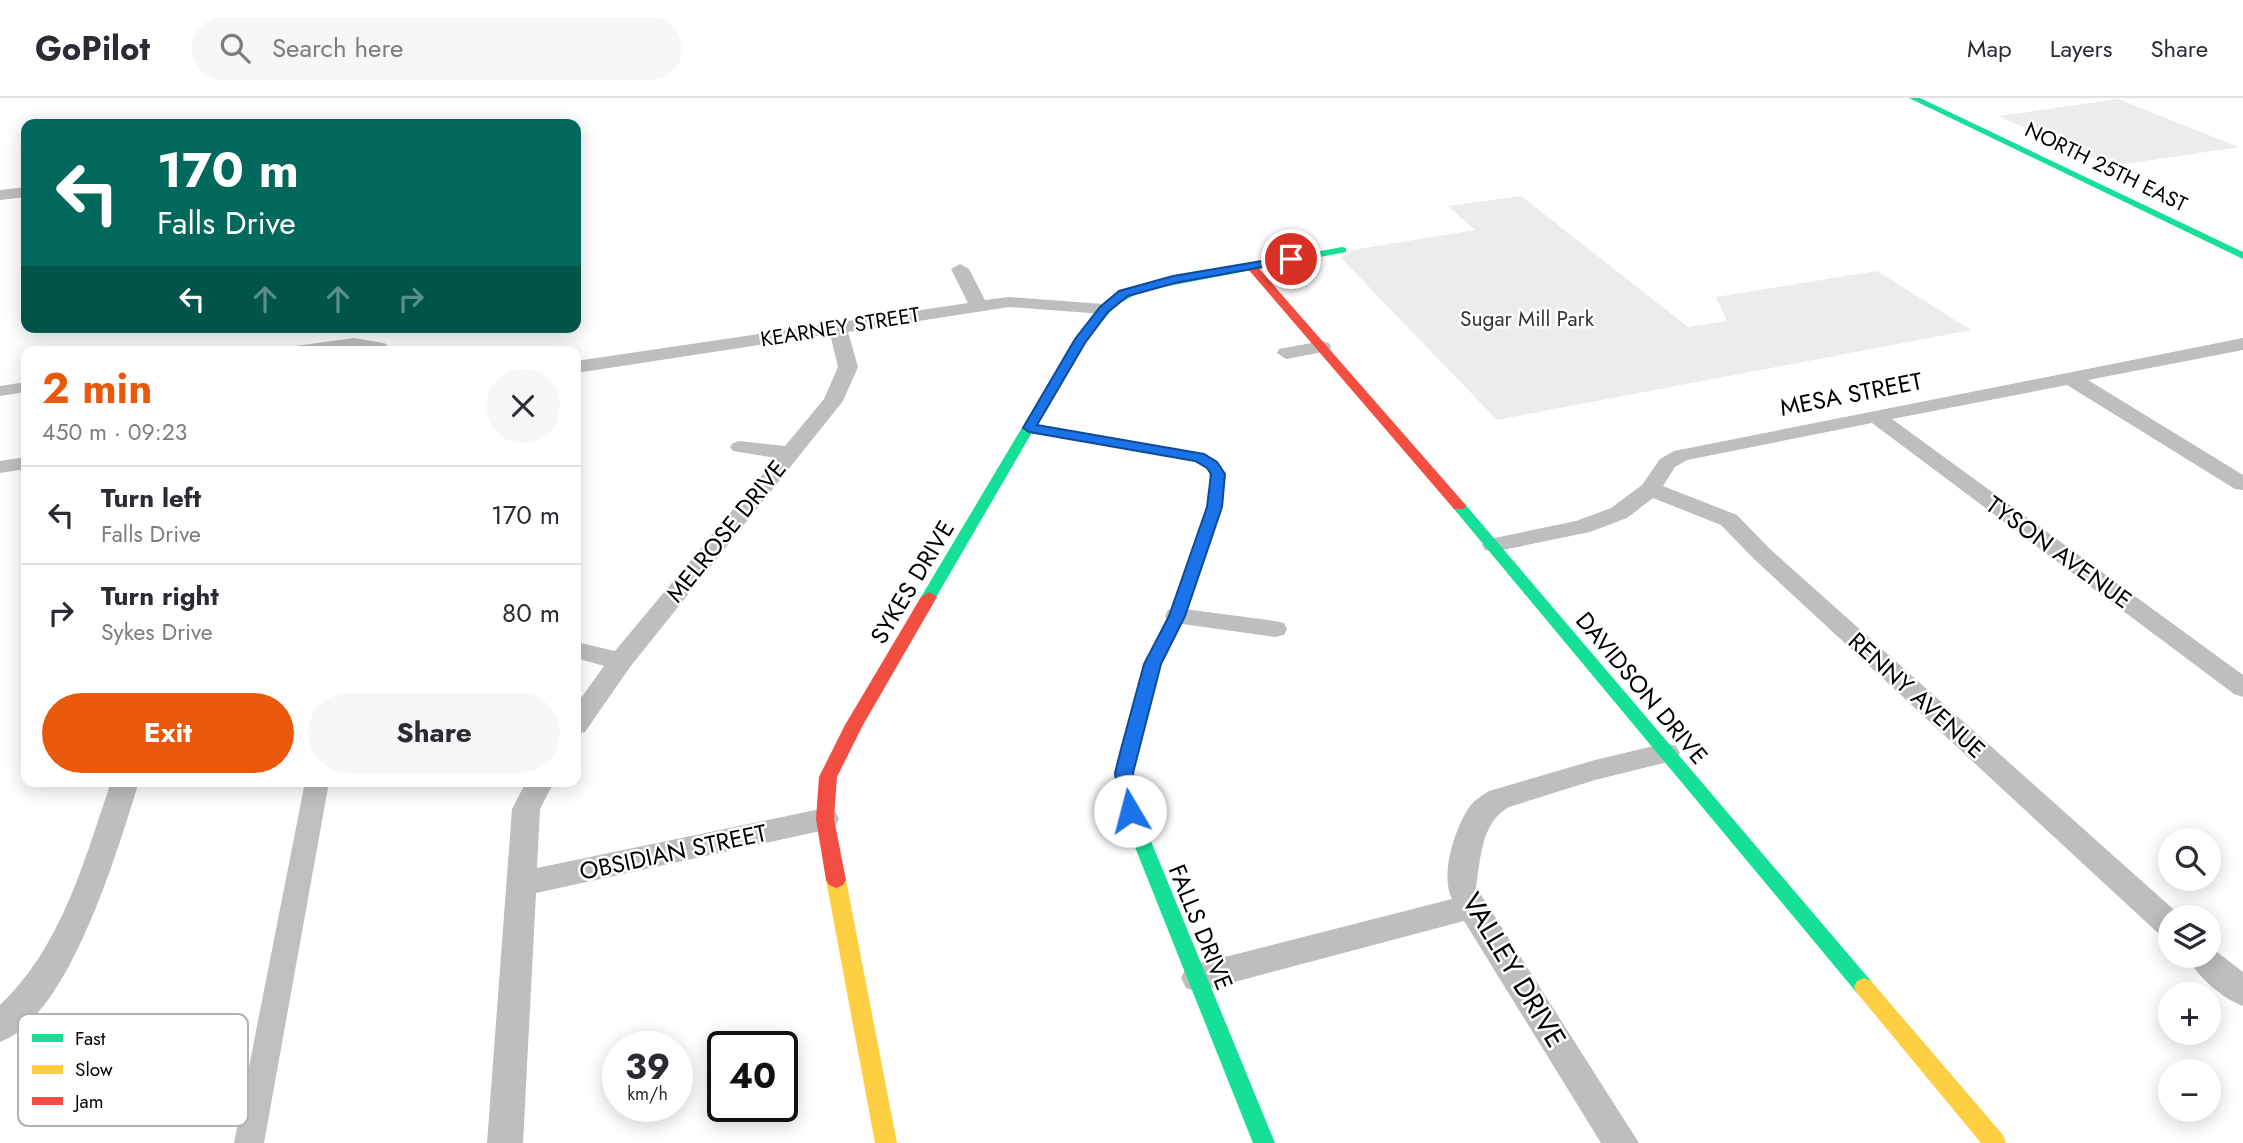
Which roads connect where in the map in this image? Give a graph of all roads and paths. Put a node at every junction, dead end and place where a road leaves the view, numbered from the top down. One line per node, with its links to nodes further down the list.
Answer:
1 (1913, 98): 5 (street, NORTH 25TH EAST)
2 (21, 193): 3 (street)
3 (0, 195)
4 (1342, 250): 6 (street, SYKES DRIVE)
5 (2243, 256)
6 (1251, 266): 9 (street, SYKES DRIVE); 12 (street, DAVIDSON DRIVE)
7 (960, 269): 8 (street)
8 (979, 306): 9 (street, KEARNEY STREET); 10 (street, KEARNEY STREET)
9 (1104, 309): 17 (street, SYKES DRIVE)
10 (838, 328): 14 (street, KEARNEY STREET); 19 (street, MELROSE DRIVE)
11 (2243, 344): 15 (street, MESA STREET)
12 (1322, 348): 13 (street); 22 (street, DAVIDSON DRIVE)
13 (1286, 353)
14 (581, 366)
15 (2072, 379): 16 (street, MESA STREET); 20 (street)
16 (1875, 416): 21 (street, MESA STREET); 27 (street, TYSON AVENUE)
17 (1029, 428): 23 (street, FALLS DRIVE); 32 (street, SYKES DRIVE)
18 (740, 447): 19 (street)
19 (789, 453): 26 (street, MELROSE DRIVE)
20 (2243, 484)
21 (1650, 489): 22 (street, MESA STREET); 35 (street, RENNY AVENUE)
22 (1493, 545): 29 (street, DAVIDSON DRIVE)
23 (1177, 616): 24 (street); 37 (street, FALLS DRIVE)
24 (1275, 629)
25 (581, 651): 26 (street)
26 (621, 661): 28 (street, MELROSE DRIVE)
27 (2243, 688)
28 (581, 718)
29 (1666, 753): 34 (street, VALLEY DRIVE); 44 (street, DAVIDSON DRIVE)
30 (123, 787): 39 (street)
31 (537, 787): 33 (street)
32 (825, 819): 33 (street, OBSIDIAN STREET); 41 (street, SYKES DRIVE)
33 (520, 884): 40 (street)
34 (1471, 907): 37 (street); 43 (street, VALLEY DRIVE)
35 (2158, 914)
36 (2216, 968): 38 (street)
37 (1197, 978): 42 (street, FALLS DRIVE)
38 (2243, 992)
39 (0, 1027)
40 (505, 1143)
41 (886, 1143)
42 (1264, 1143)
43 (1621, 1143)
44 (1995, 1143)

